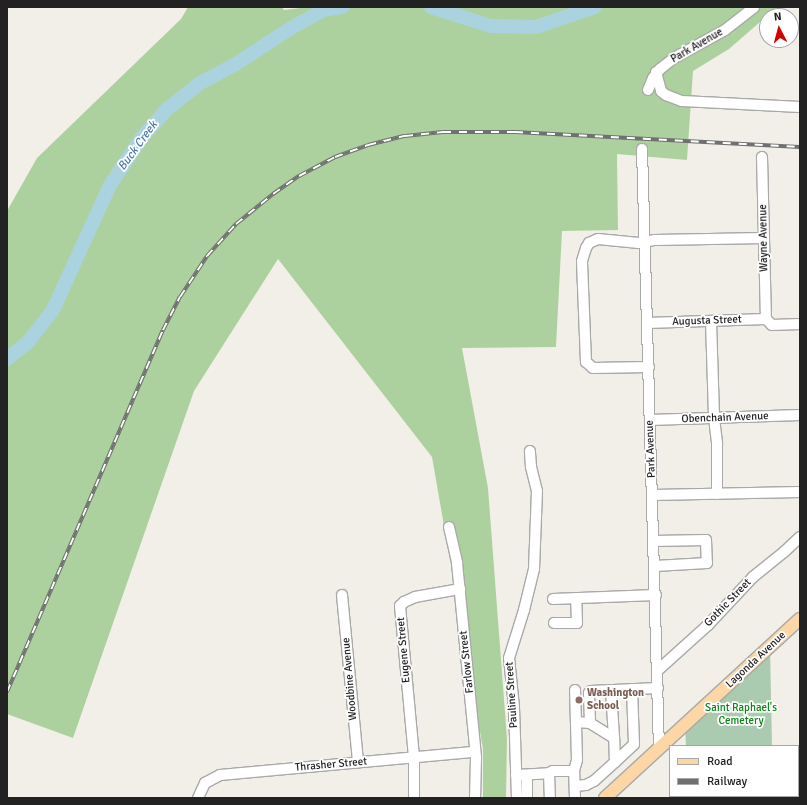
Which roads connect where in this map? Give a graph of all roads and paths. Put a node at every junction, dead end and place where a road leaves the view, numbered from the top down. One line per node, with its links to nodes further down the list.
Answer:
1 (754, 7): 2 (street, Park Avenue)
2 (656, 72): 3 (street, Park Avenue); 4 (street)
3 (648, 90)
4 (800, 107)
5 (642, 149): 8 (street, Park Avenue)
6 (762, 157): 7 (street, Wayne Avenue)
7 (764, 238): 8 (street); 9 (street, Wayne Avenue)
8 (645, 241): 11 (street, Park Avenue); 13 (street)
9 (766, 319): 10 (street, Augusta Street); 12 (street, Augusta Street)
10 (711, 321): 11 (street, Augusta Street); 15 (street)
11 (647, 323): 13 (street, Park Avenue)
12 (800, 324)
13 (649, 367): 16 (street, Park Avenue)
14 (800, 415): 15 (street, Obenchain Avenue)
15 (714, 418): 16 (street, Obenchain Avenue); 19 (street)
16 (650, 420): 20 (street, Park Avenue)
17 (530, 451): 47 (street, Pauline Street)
18 (800, 492): 19 (street)
19 (717, 494): 20 (street)
20 (653, 495): 23 (street, Park Avenue)
21 (449, 527): 25 (street, Farlow Street)
22 (800, 537): 32 (street, Gothic Street)
23 (654, 541): 24 (street, Park Avenue); 24 (street)
24 (655, 566): 27 (street, Park Avenue)
25 (460, 589): 41 (street, Farlow Street); 42 (street, Eugene Street)
26 (342, 595): 43 (street, Woodbine Avenue)
27 (656, 596): 29 (street); 32 (street, Park Avenue)
28 (553, 598): 29 (street)
29 (576, 598): 31 (street)
30 (800, 620): 40 (main road, Lagonda Avenue)
31 (554, 623)
32 (657, 671): 33 (street, Park Avenue)
33 (658, 688): 34 (street); 40 (street, Park Avenue)
34 (632, 689): 36 (street); 44 (street)
35 (575, 690): 37 (street)
36 (612, 690): 38 (street); 39 (street)
37 (576, 722): 38 (street); 45 (street)
38 (590, 723): 39 (street)
39 (614, 738): 44 (street)
40 (659, 749): 50 (main road, Lagonda Avenue)
41 (475, 752): 42 (street, Thrasher Street); 53 (street, Farlow Street)
42 (414, 757): 43 (street, Thrasher Street); 52 (street)
43 (358, 762): 51 (street, Thrasher Street)
44 (615, 762): 49 (street)
45 (574, 771): 46 (street); 49 (street)
46 (549, 773): 48 (street); 56 (street)
47 (516, 775): 48 (street); 54 (street, Pauline Street)
48 (528, 775): 55 (street)
49 (574, 786): 57 (street)
50 (612, 796)
51 (198, 798)
52 (414, 798)
53 (475, 798)
54 (517, 798)
55 (528, 798)
56 (550, 798)
57 (575, 798)

